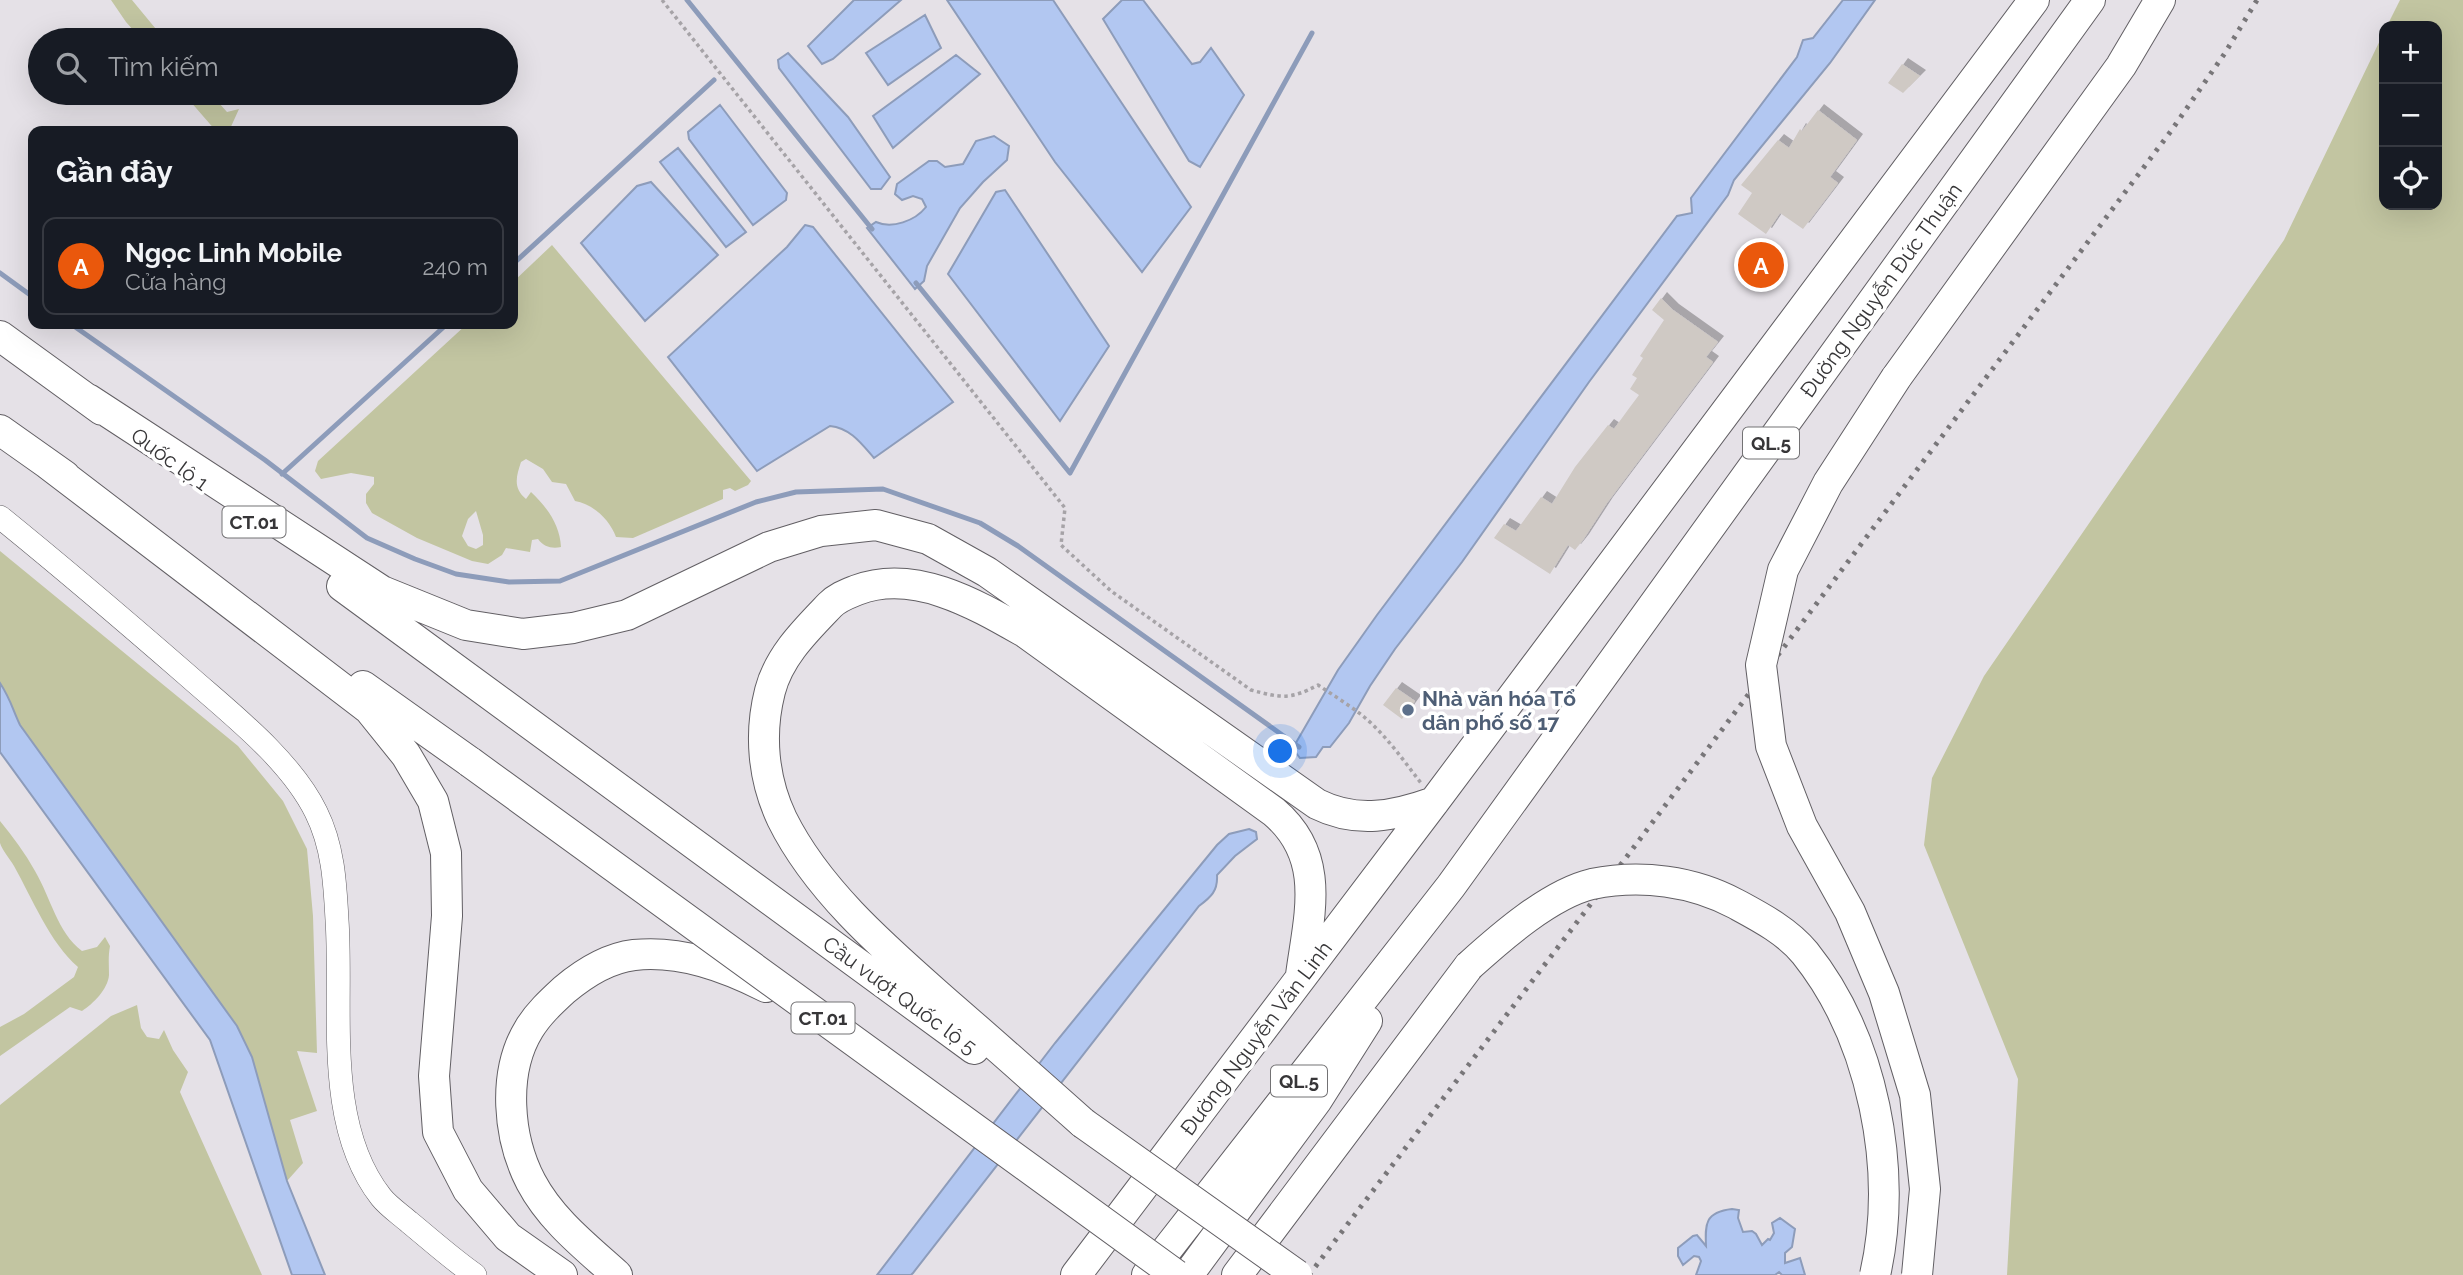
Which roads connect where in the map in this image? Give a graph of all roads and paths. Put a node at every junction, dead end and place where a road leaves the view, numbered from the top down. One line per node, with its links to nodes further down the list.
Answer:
1 (662, 0): 11 (path)
2 (2034, 0): 11 (highway, QL.5)
3 (2090, 0): 12 (highway, Đường Nguyễn Đức Thuận / QL.5)
4 (2160, 0): 26 (highway, bridge)
5 (0, 337): 6 (highway, Quốc lộ 1 / CT.01)
6 (88, 399): 10 (highway, Quốc lộ 1 / CT.01); 11 (highway)
7 (0, 430): 8 (highway, CT.01)
8 (48, 464): 14 (highway, CT.01, bridge); 17 (highway)
9 (0, 517): 16 (main road)
10 (508, 708): 15 (highway, Cầu vượt Quốc lộ 5 / CT.01)
11 (1434, 802): 13 (highway, Đường Nguyễn Văn Linh / QL.5)
12 (1451, 886): 20 (highway, QL.5); 22 (highway)
13 (1301, 979): 15 (highway); 19 (highway, Đường Nguyễn Văn Linh / QL.5)
14 (933, 1098): 18 (highway, bridge); 21 (highway, CT.01, bridge)
15 (1083, 1123): 24 (highway, Cầu vượt Quốc lộ 5 / CT.01, bridge)
16 (475, 1275)
17 (562, 1275)
18 (617, 1275)
19 (1076, 1275)
20 (1147, 1275)
21 (1176, 1275)
22 (1188, 1275)
23 (1237, 1275): 25 (highway, bridge)
24 (1296, 1275)
25 (1875, 1275)
26 (1917, 1275)

